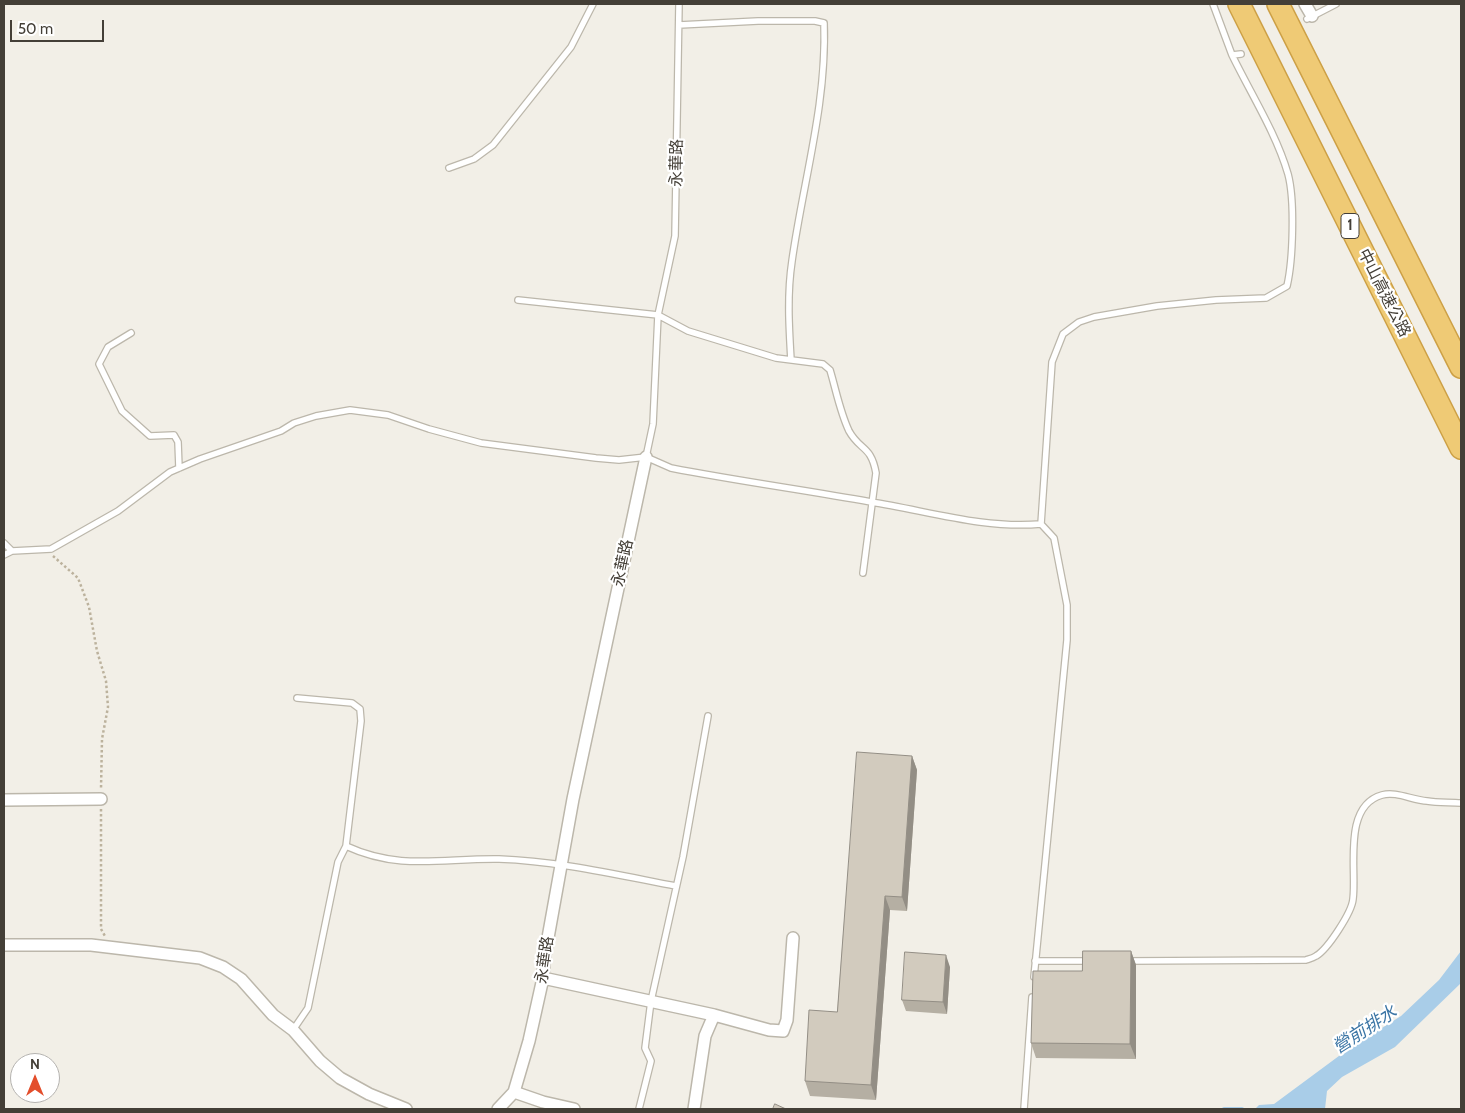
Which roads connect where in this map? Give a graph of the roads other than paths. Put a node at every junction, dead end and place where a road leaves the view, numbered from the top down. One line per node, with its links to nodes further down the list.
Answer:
1 (593, 4): 12 (lane)
2 (679, 4): 9 (lane, 永華路)
3 (1213, 4): 11 (lane)
4 (1239, 4): 18 (highway, 中山高速公路 / 1)
5 (1278, 4): 17 (highway, 1)
6 (1305, 4): 8 (street)
7 (1336, 4): 8 (lane)
8 (1309, 18)
9 (678, 25): 14 (lane, 永華路); 16 (lane)
10 (1241, 54): 11 (lane)
11 (1232, 55): 22 (lane)
12 (448, 168)
13 (518, 300): 14 (lane)
14 (658, 315): 16 (lane); 19 (lane, 永華路)
15 (130, 333): 20 (lane)
16 (791, 360): 21 (lane)
17 (1461, 367)
18 (1461, 448)
19 (646, 457): 20 (lane); 21 (lane); 33 (street, 永華路)
20 (179, 468): 24 (lane)
21 (873, 502): 22 (lane); 26 (lane)
22 (1041, 524): 37 (lane)
23 (4, 543): 24 (lane)
24 (12, 551): 25 (lane)
25 (4, 555)
26 (863, 572)
27 (297, 698): 32 (lane)
28 (708, 716): 34 (lane)
29 (101, 798): 30 (street)
30 (4, 800)
31 (1461, 803): 39 (lane)
32 (346, 846): 33 (lane); 43 (lane)
33 (560, 865): 34 (lane); 40 (street, 永華路)
34 (676, 886): 41 (lane)
35 (793, 938): 42 (street)
36 (4, 946): 43 (street)
37 (1035, 961): 38 (lane); 50 (lane)
38 (1093, 961)
39 (1122, 961)
40 (543, 978): 41 (street); 44 (street, 永華路)
41 (651, 1002): 42 (street); 48 (lane)
42 (714, 1014): 49 (street)
43 (292, 1030): 45 (street)
44 (514, 1092): 46 (street, 永華路); 47 (street)
45 (406, 1109)
46 (498, 1109)
47 (574, 1109)
48 (639, 1109)
49 (694, 1109)
50 (1024, 1109)

